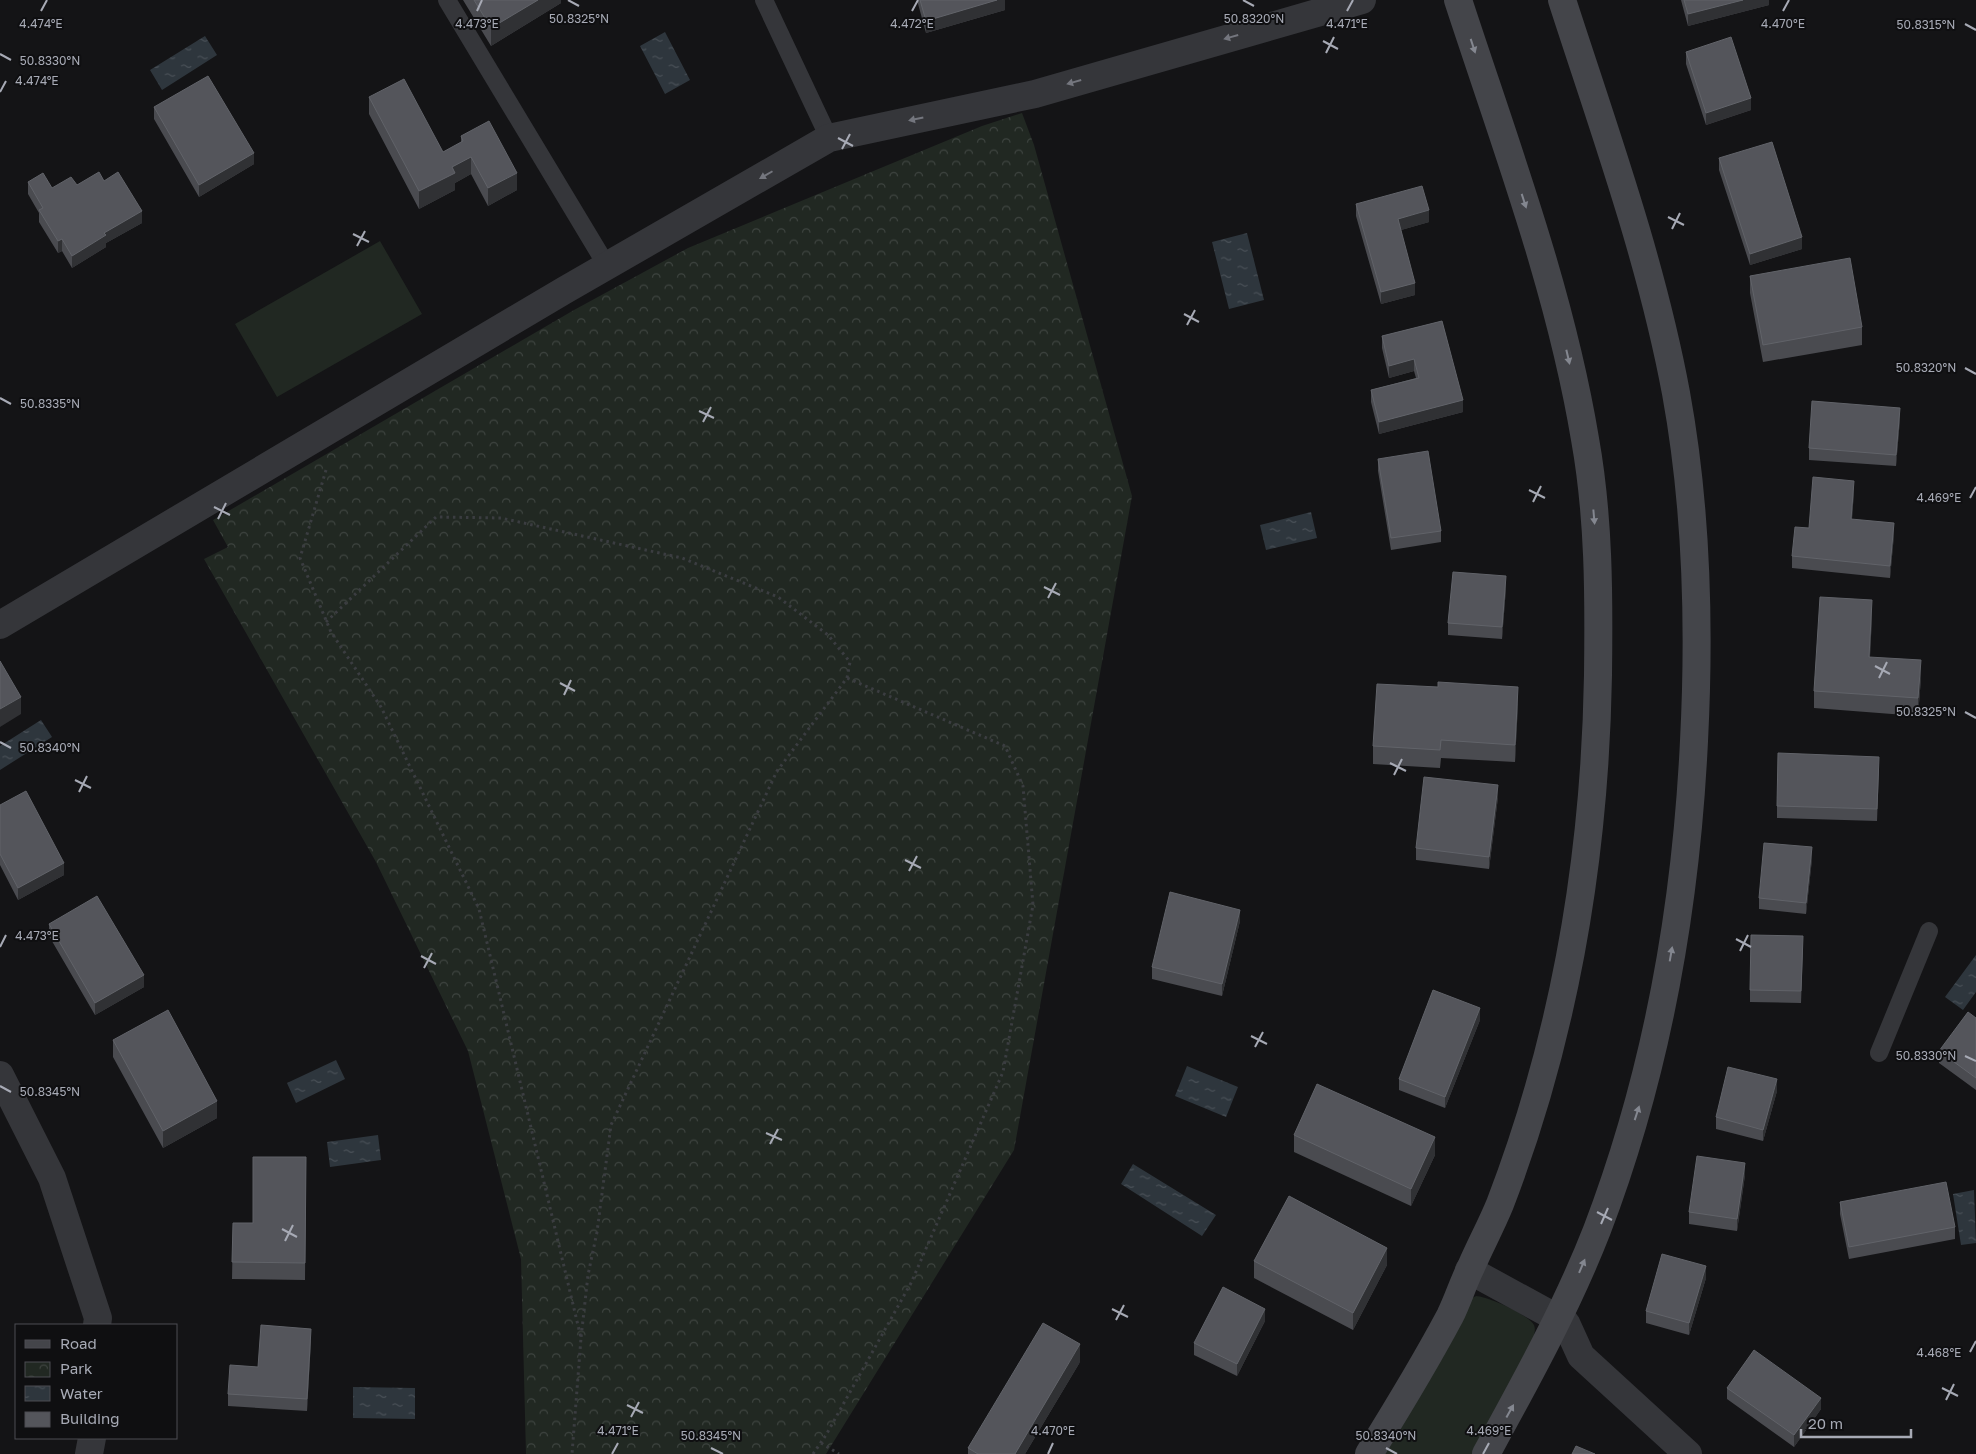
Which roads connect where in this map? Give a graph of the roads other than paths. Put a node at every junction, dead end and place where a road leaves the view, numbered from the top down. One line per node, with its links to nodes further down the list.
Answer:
1 (447, 0): 7 (lane)
2 (764, 0): 6 (lane)
3 (1362, 0): 6 (street, one-way to 6)
4 (1458, 0): 12 (street, one-way to 12)
5 (1562, 0): 13 (street, one-way to 5)
6 (830, 138): 7 (street, one-way to 7)
7 (607, 266): 8 (street)
8 (0, 625)
9 (1929, 931): 10 (lane)
10 (1879, 1053)
11 (0, 1075): 14 (street)
12 (1469, 1270): 13 (street); 17 (street)
13 (1558, 1317): 18 (street, one-way to 13); 19 (street)
14 (97, 1324)
15 (92, 1439): 16 (street)
16 (90, 1454)
17 (1369, 1454)
18 (1486, 1454)
19 (1688, 1454)

